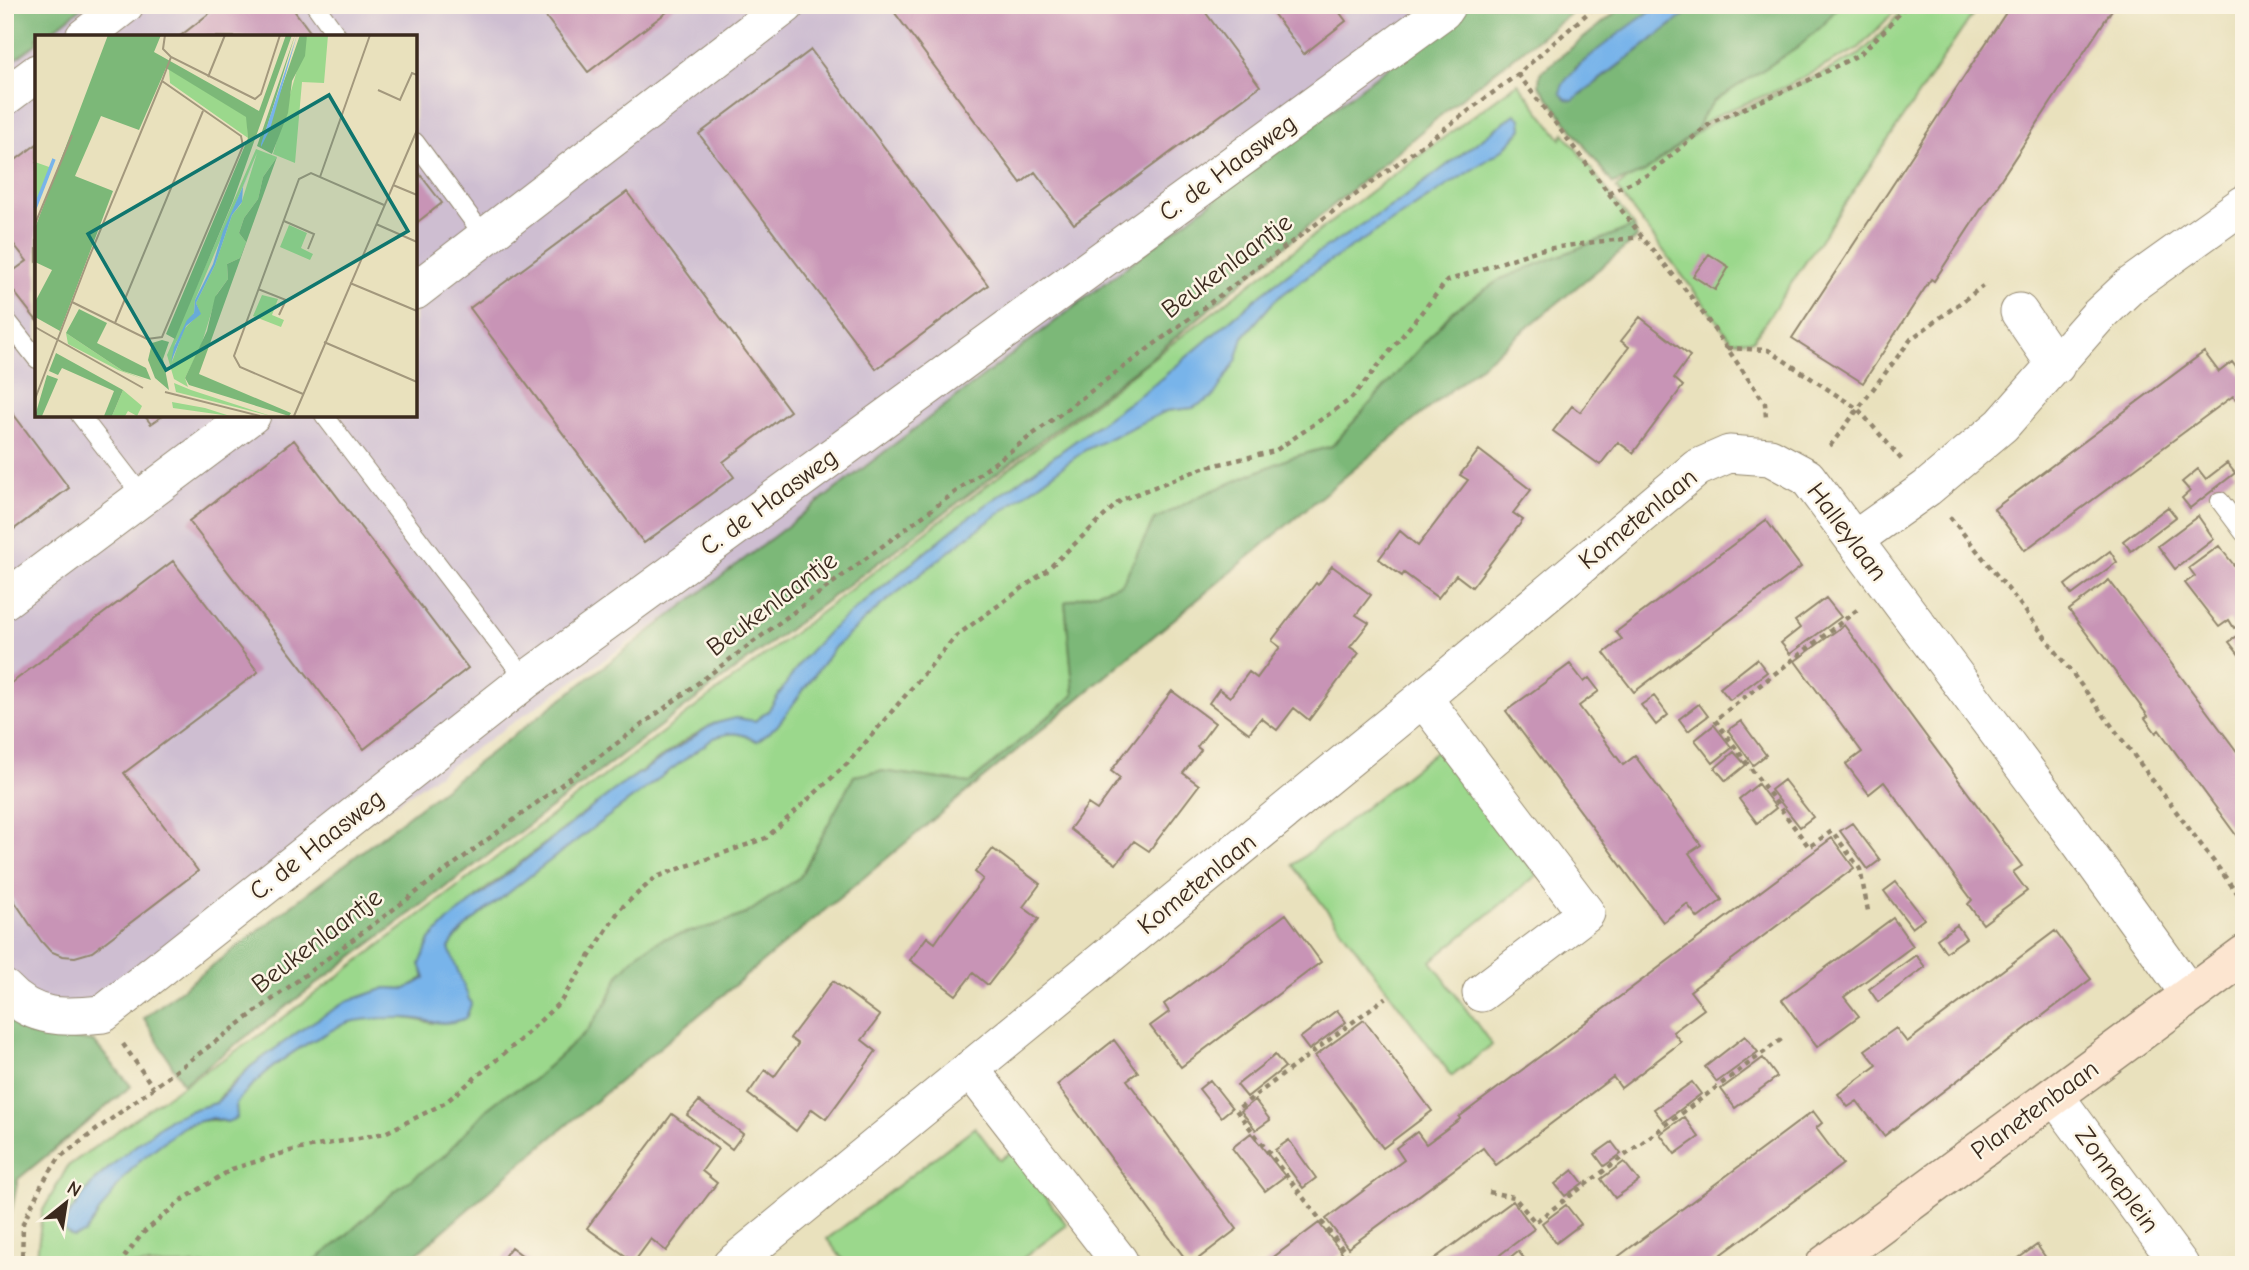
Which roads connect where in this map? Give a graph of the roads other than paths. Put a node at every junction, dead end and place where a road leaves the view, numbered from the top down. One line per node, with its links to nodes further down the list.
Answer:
1 (125, 5): 5 (street)
2 (314, 5): 6 (lane)
3 (786, 5): 11 (street)
4 (1447, 5): 26 (street, C. de Haasweg)
5 (87, 35)
6 (336, 35)
7 (35, 74): 8 (street)
8 (5, 97)
9 (416, 143): 11 (lane)
10 (2244, 204): 16 (street)
11 (485, 237): 12 (street)
12 (416, 290)
13 (2019, 312): 16 (street)
14 (5, 318): 15 (lane)
15 (35, 356)
16 (2056, 366): 24 (street)
17 (81, 416): 21 (lane)
18 (252, 416): 21 (street)
19 (325, 416): 26 (lane)
20 (1770, 457): 24 (street, Halleylaan); 27 (street, Kometenlaan)
21 (143, 497): 25 (street)
22 (2220, 501): 23 (lane)
23 (2244, 533)
24 (1854, 540): 31 (street, Halleylaan)
25 (5, 600)
26 (526, 680): 29 (street, C. de Haasweg)
27 (1423, 698): 30 (street); 32 (street, Kometenlaan)
28 (2244, 955): 31 (street, Planetenbaan)
29 (5, 989)
30 (1481, 993)
31 (2190, 995): 33 (street, Planetenbaan)
32 (970, 1069): 34 (street, Kometenlaan); 35 (street)
33 (2055, 1096): 36 (street, Planetenbaan); 37 (street, Zonneplein)
34 (731, 1265)
35 (1113, 1265)
36 (1825, 1265)
37 (2180, 1265)

